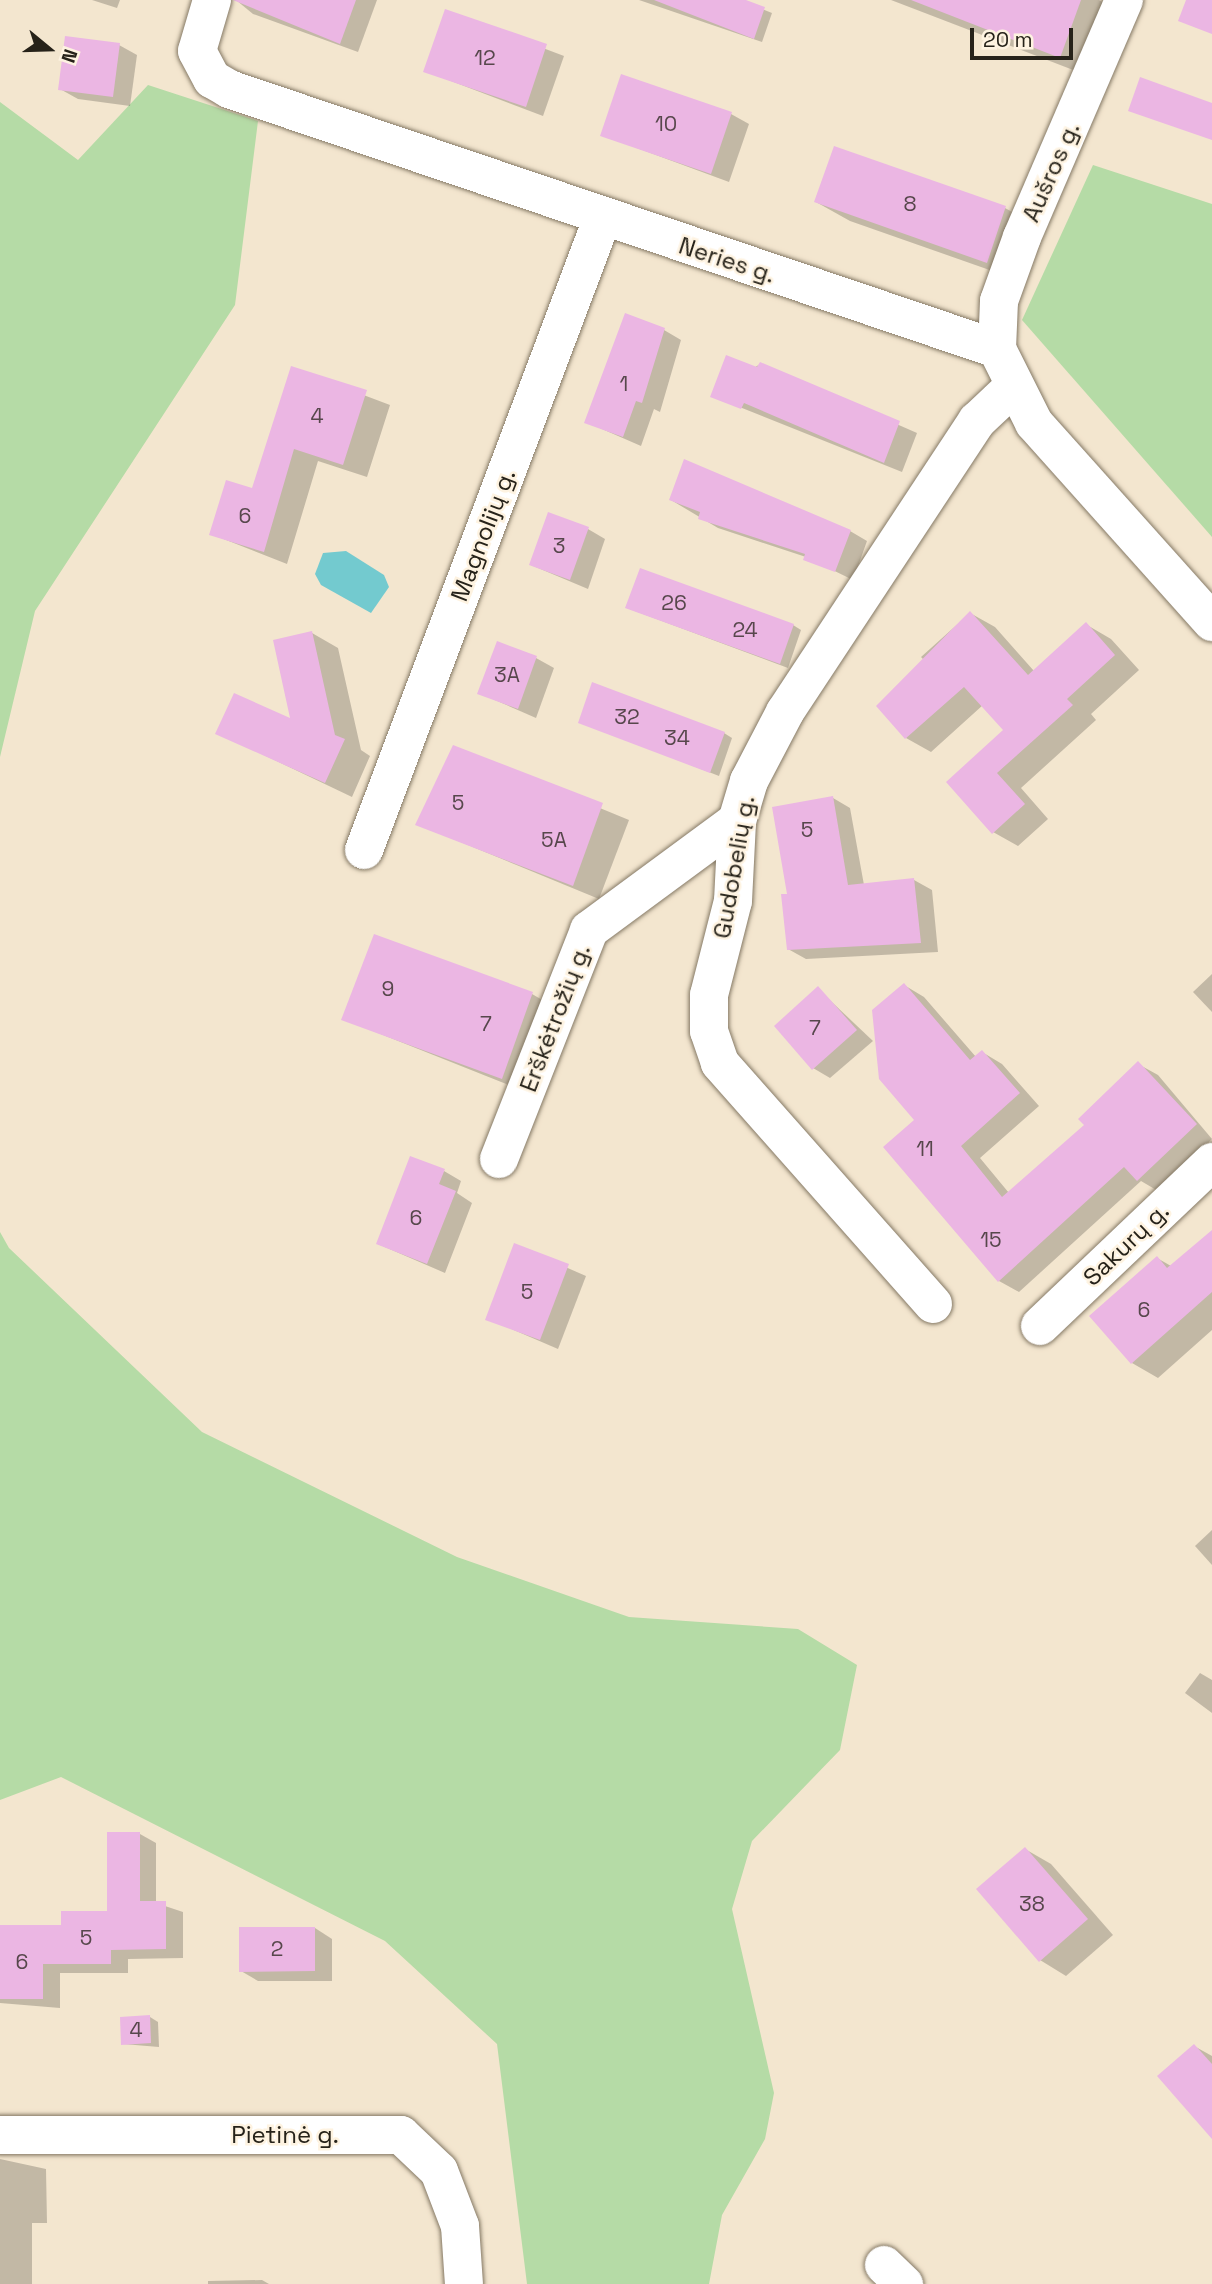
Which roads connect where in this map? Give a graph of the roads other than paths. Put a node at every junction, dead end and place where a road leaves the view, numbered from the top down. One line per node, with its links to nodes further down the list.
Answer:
1 (212, 0): 3 (street, Neries g.)
2 (1125, 0): 4 (street, Aušros g.)
3 (602, 219): 4 (street, Neries g.); 8 (street, Magnolijų g.)
4 (997, 349): 5 (street)
5 (1013, 387): 6 (street); 7 (street, Gudobelių g.)
6 (1212, 622)
7 (737, 821): 9 (street, Erškėtrožių g.); 11 (street, Gudobelių g.)
8 (364, 850)
9 (499, 1159)
10 (1212, 1162): 12 (street, Sakurų g.)
11 (933, 1304)
12 (1040, 1325)
13 (0, 2135): 14 (street, Pietinė g.)
14 (464, 2284)

